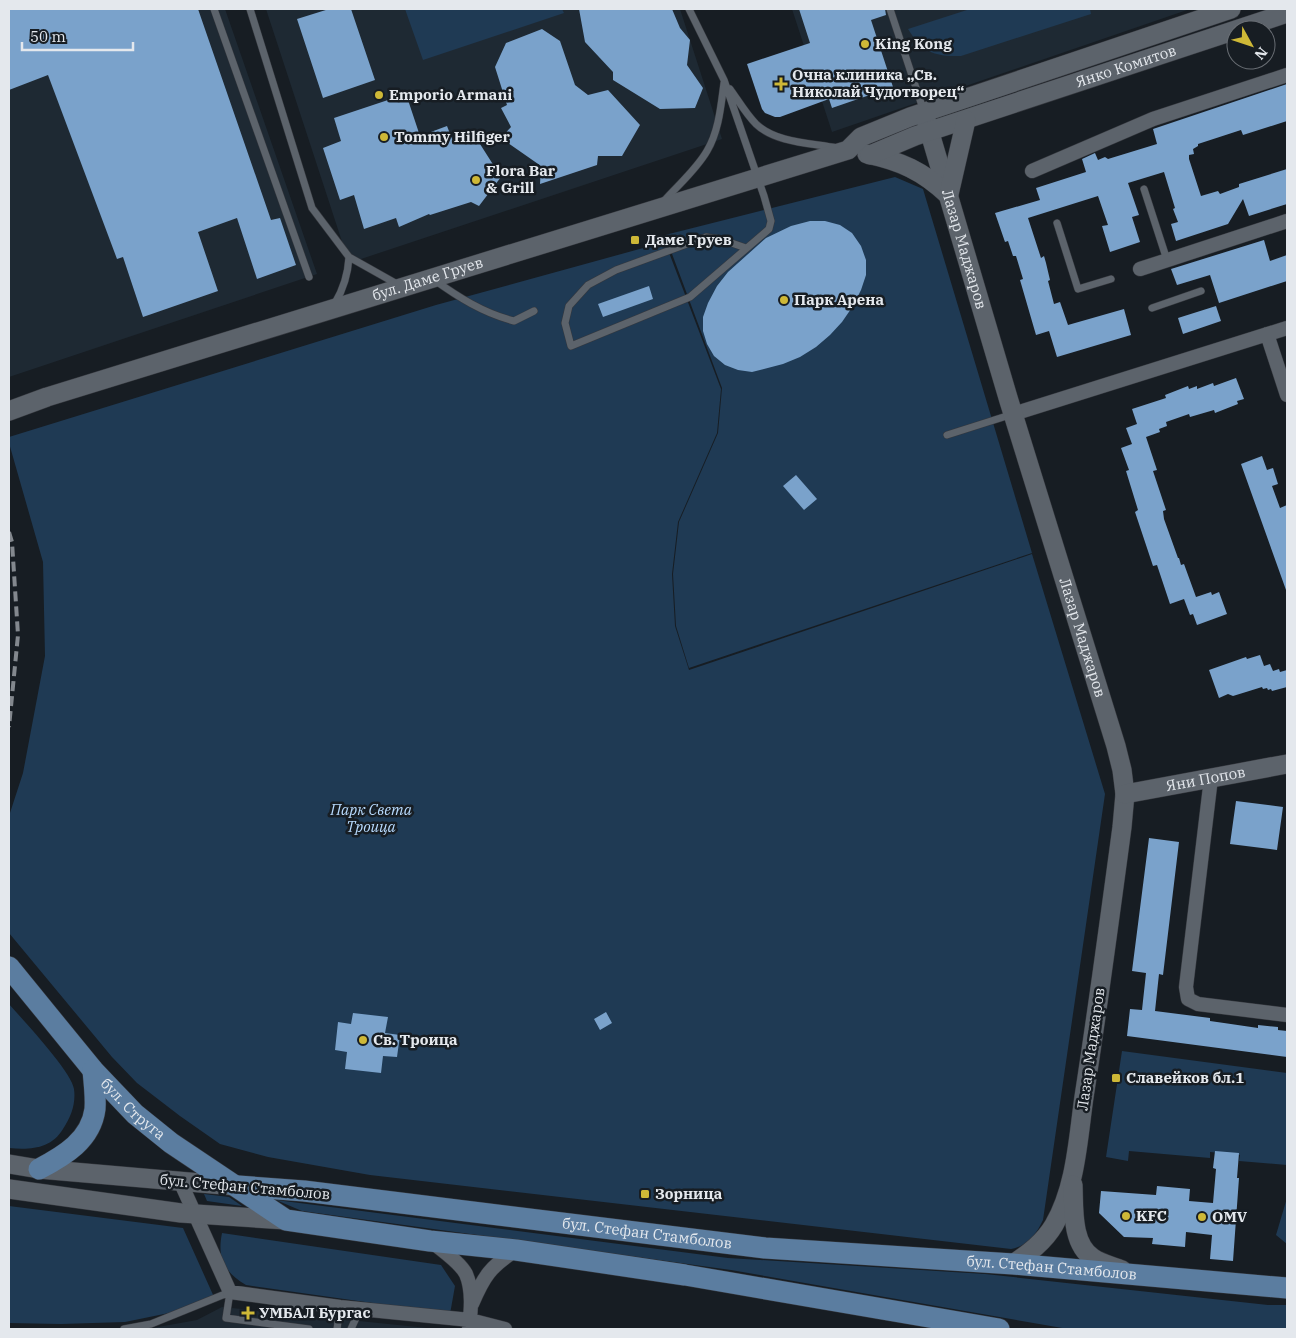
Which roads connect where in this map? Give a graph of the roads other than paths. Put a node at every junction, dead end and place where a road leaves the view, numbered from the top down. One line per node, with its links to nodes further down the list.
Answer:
1 (214, 9): 27 (lane)
2 (250, 9): 24 (lane)
3 (689, 9): 9 (lane)
4 (890, 9): 11 (lane)
5 (1221, 10): 7 (street); 10 (main road, Янко Комитов)
6 (1287, 13): 7 (main road, Янко Комитов)
7 (1223, 34): 12 (main road, Янко Комитов)
8 (1287, 75): 16 (street)
9 (724, 80): 14 (lane); 17 (lane); 20 (lane)
10 (997, 88): 11 (main road, бул. Даме Груев)
11 (924, 113): 13 (main road, Лазар Маджаров); 14 (main road, бул. Даме Груев)
12 (966, 120): 13 (main road); 19 (main road)
13 (929, 132): 15 (main road); 19 (main road, Лазар Маджаров)
14 (848, 150): 15 (main road, бул. Даме Груев); 17 (main road, бул. Даме Груев)
15 (870, 155): 19 (main road, бул. Даме Груев)
16 (1032, 171)
17 (758, 177): 20 (main road, бул. Даме Груев); 23 (lane)
18 (1144, 189): 25 (lane)
19 (949, 195): 39 (main road, Лазар Маджаров)
20 (658, 207): 28 (main road, бул. Даме Груев)
21 (1287, 221): 25 (street)
22 (1057, 223): 29 (lane)
23 (746, 248): 23 (lane)
24 (349, 257): 30 (lane); 32 (lane)
25 (1167, 260): 26 (street)
26 (1140, 269)
27 (309, 277)
28 (430, 278): 30 (main road, бул. Даме Груев); 34 (lane)
29 (1111, 279)
30 (401, 287): 32 (main road, бул. Даме Груев)
31 (1201, 291): 33 (lane)
32 (331, 308): 38 (main road, бул. Даме Груев)
33 (1152, 308)
34 (534, 312)
35 (1287, 328): 36 (street)
36 (1267, 334): 37 (street); 39 (street)
37 (1287, 395)
38 (9, 412)
39 (1013, 414): 40 (lane); 43 (main road, Лазар Маджаров)
40 (947, 435)
41 (1287, 764): 42 (main road, Яни Попов)
42 (1211, 778): 43 (main road, Яни Попов); 45 (street)
43 (1125, 794): 49 (main road, Лазар Маджаров)
44 (9, 967): 46 (main road, бул. Струга)
45 (1287, 1015)
46 (93, 1070): 48 (main road); 51 (main road, бул. Струга)
47 (9, 1164): 48 (main road, бул. Стефан Стамболов)
48 (39, 1169): 50 (main road, бул. Стефан Стамболов)
49 (1072, 1175): 57 (main road, Лазар Маджаров); 58 (main road, Лазар Маджаров)
50 (180, 1181): 51 (main road, бул. Стефан Стамболов); 53 (street)
51 (235, 1186): 54 (main road, бул. Струга); 57 (main road, бул. Стефан Стамболов)
52 (9, 1189): 53 (main road, бул. Стефан Стамболов)
53 (194, 1214): 54 (main road, бул. Стефан Стамболов); 60 (street)
54 (286, 1220): 55 (main road, бул. Стефан Стамболов)
55 (430, 1241): 56 (main road, бул. Стефан Стамболов); 61 (street)
56 (516, 1250): 61 (street); 70 (main road, бул. Стефан Стамболов)
57 (1013, 1264): 58 (main road, бул. Стефан Стамболов)
58 (1135, 1275): 59 (main road, бул. Стефан Стамболов)
59 (1287, 1288)
60 (230, 1292): 62 (street); 65 (lane); 66 (lane)
61 (472, 1304): 64 (street)
62 (340, 1306): 63 (street); 67 (lane)
63 (360, 1309): 64 (street); 68 (lane)
64 (470, 1325): 69 (street)
65 (124, 1329)
66 (309, 1329)
67 (337, 1329)
68 (351, 1329)
69 (504, 1329)
70 (999, 1329)

